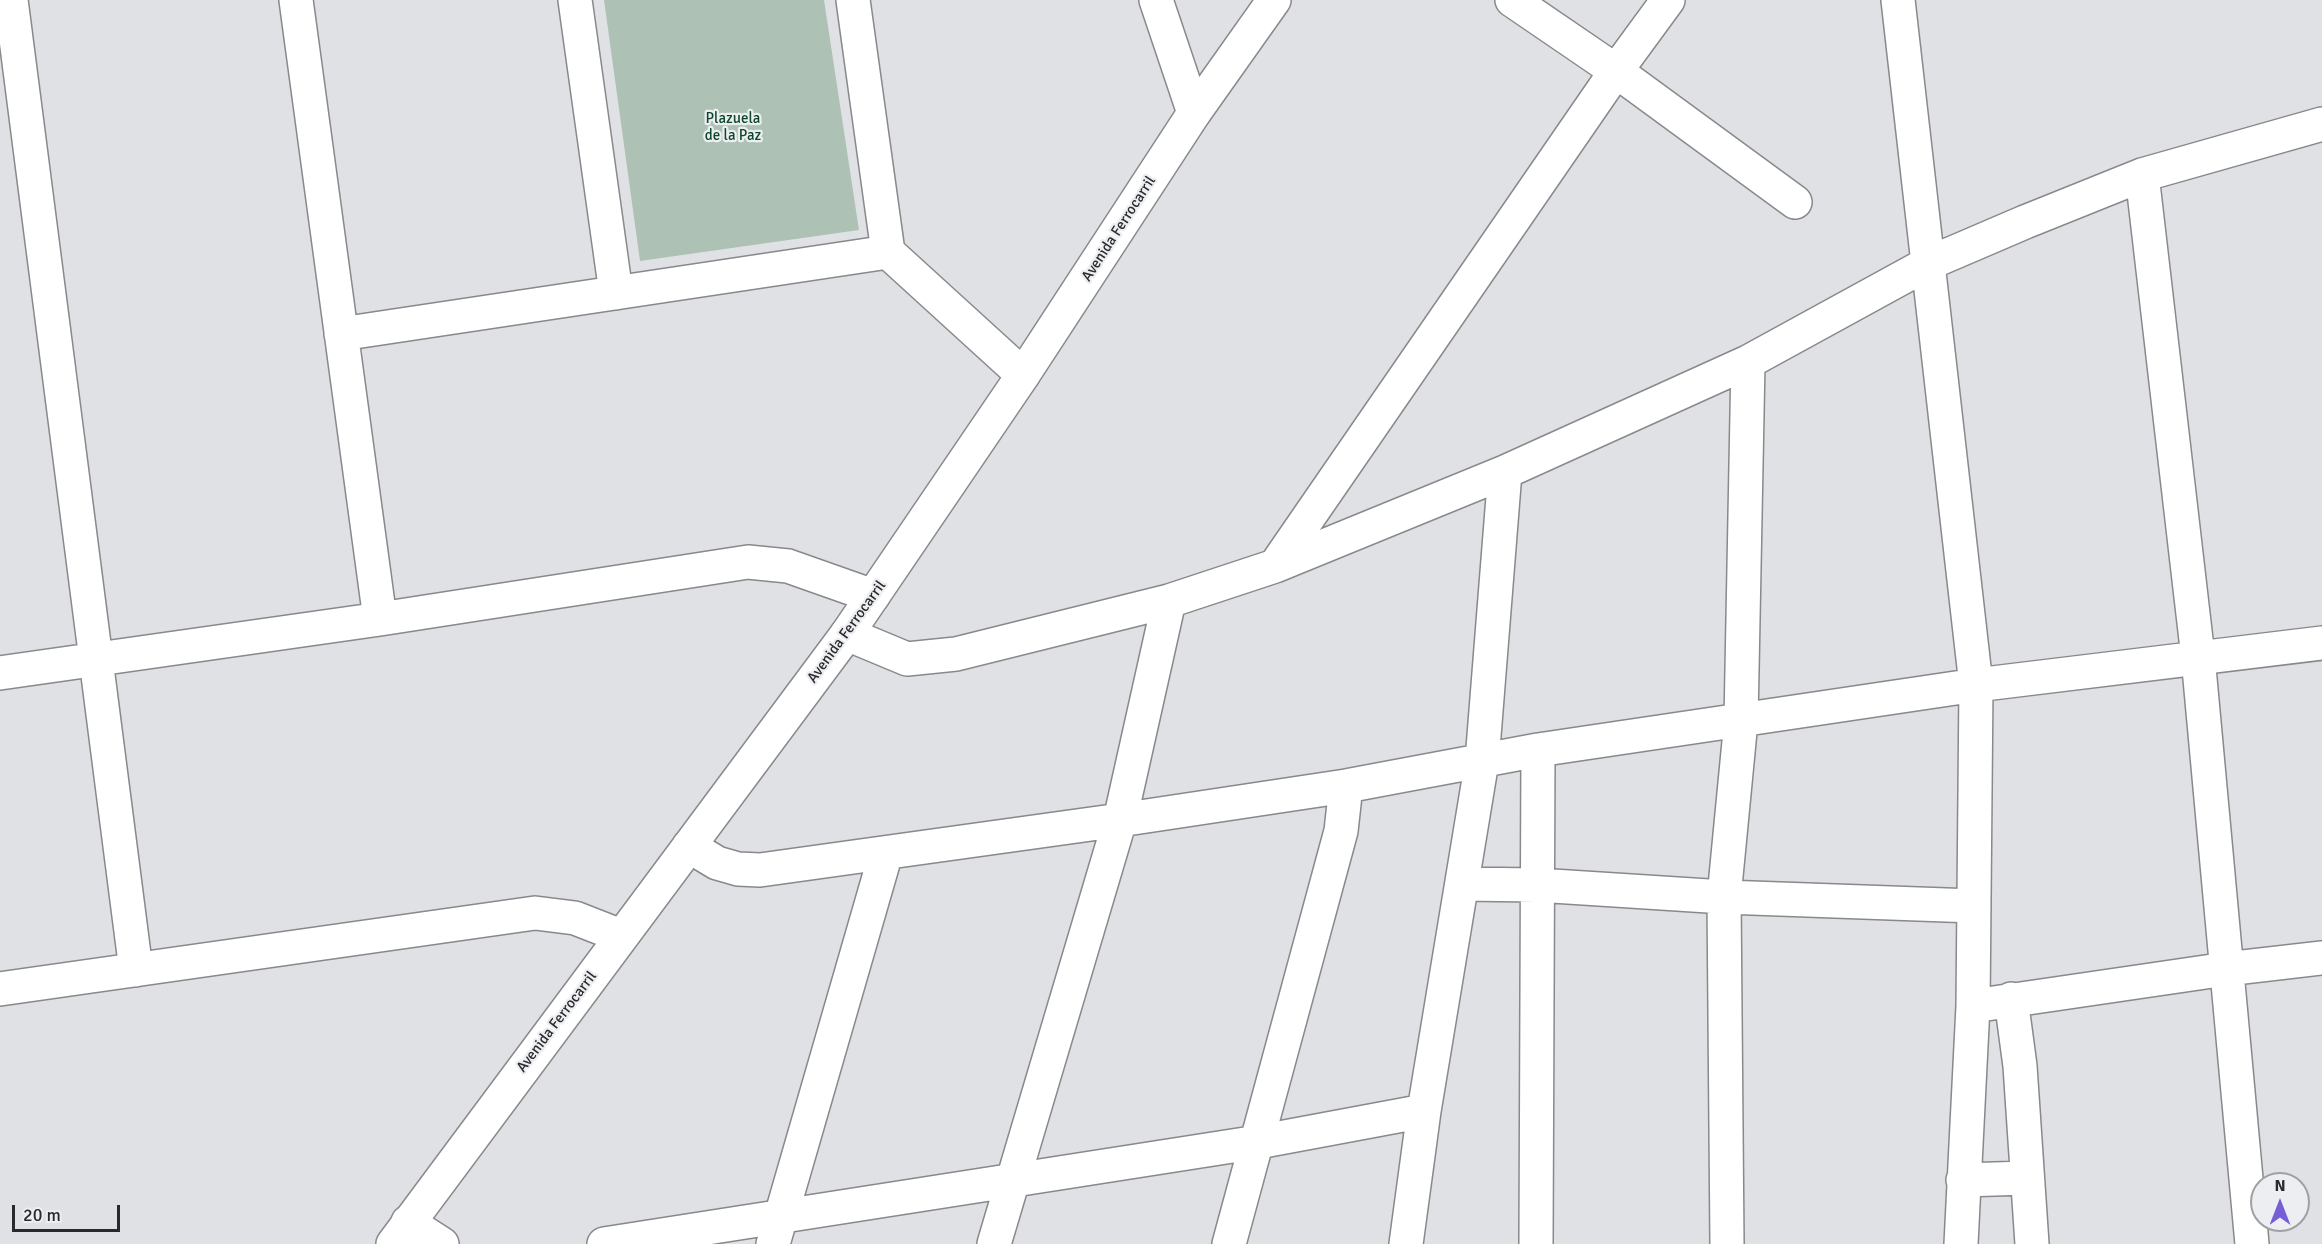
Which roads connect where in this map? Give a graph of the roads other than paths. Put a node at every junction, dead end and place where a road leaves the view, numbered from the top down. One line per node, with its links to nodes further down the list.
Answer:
1 (11, 0): 29 (street)
2 (296, 0): 18 (street)
3 (575, 0): 17 (street)
4 (853, 0): 15 (street)
5 (1156, 0): 11 (street)
6 (1274, 0): 11 (street, Avenida Ferrocarril)
7 (1512, 0): 10 (street)
8 (1668, 0): 10 (street)
9 (1898, 0): 16 (street)
10 (1616, 71): 14 (street); 22 (street)
11 (1194, 113): 20 (street, Avenida Ferrocarril)
12 (2322, 124): 13 (street)
13 (2142, 175): 16 (street); 28 (street)
14 (1795, 202)
15 (888, 252): 17 (street); 20 (street)
16 (1927, 264): 19 (street); 31 (street)
17 (616, 293): 18 (street)
18 (341, 334): 25 (street)
19 (1748, 362): 21 (street); 32 (street)
20 (1023, 375): 23 (street, Avenida Ferrocarril)
21 (1505, 472): 22 (street); 34 (street)
22 (1275, 566): 24 (street)
23 (873, 596): 25 (street); 26 (street, Avenida Ferrocarril)
24 (1169, 601): 26 (street); 36 (street)
25 (380, 619): 29 (street)
26 (847, 634): 37 (street, Avenida Ferrocarril)
27 (2322, 643): 28 (street)
28 (2198, 657): 31 (street); 45 (street)
29 (96, 659): 30 (street); 46 (street)
30 (0, 673)
31 (1976, 685): 32 (street); 42 (street)
32 (1741, 721): 33 (street); 41 (street)
33 (1538, 750): 34 (street); 40 (street)
34 (1482, 761): 35 (street); 39 (street)
35 (1346, 786): 36 (street); 51 (street)
36 (1120, 820): 38 (street); 53 (street)
37 (688, 846): 38 (street); 43 (street, Avenida Ferrocarril)
38 (886, 853): 55 (street)
39 (1462, 884): 40 (street); 50 (street)
40 (1537, 885): 41 (street); 62 (street)
41 (1724, 897): 42 (street); 63 (street)
42 (1974, 906): 49 (street)
43 (621, 936): 46 (street); 56 (street, Avenida Ferrocarril)
44 (2322, 958): 45 (street)
45 (2226, 969): 48 (street); 66 (street)
46 (136, 970): 47 (street)
47 (0, 989)
48 (2011, 999): 49 (street); 52 (street)
49 (1973, 1006): 54 (street)
50 (1424, 1111): 51 (street); 61 (street)
51 (1258, 1142): 53 (street); 60 (street)
52 (2026, 1178): 54 (street); 65 (street)
53 (1014, 1180): 55 (street); 59 (street)
54 (1963, 1180): 64 (street)
55 (777, 1229): 58 (street)
56 (400, 1233): 57 (street)
57 (442, 1244)
58 (604, 1244)
59 (994, 1244)
60 (1229, 1244)
61 (1406, 1244)
62 (1536, 1244)
63 (1727, 1244)
64 (1961, 1244)
65 (2032, 1244)
66 (2252, 1244)

